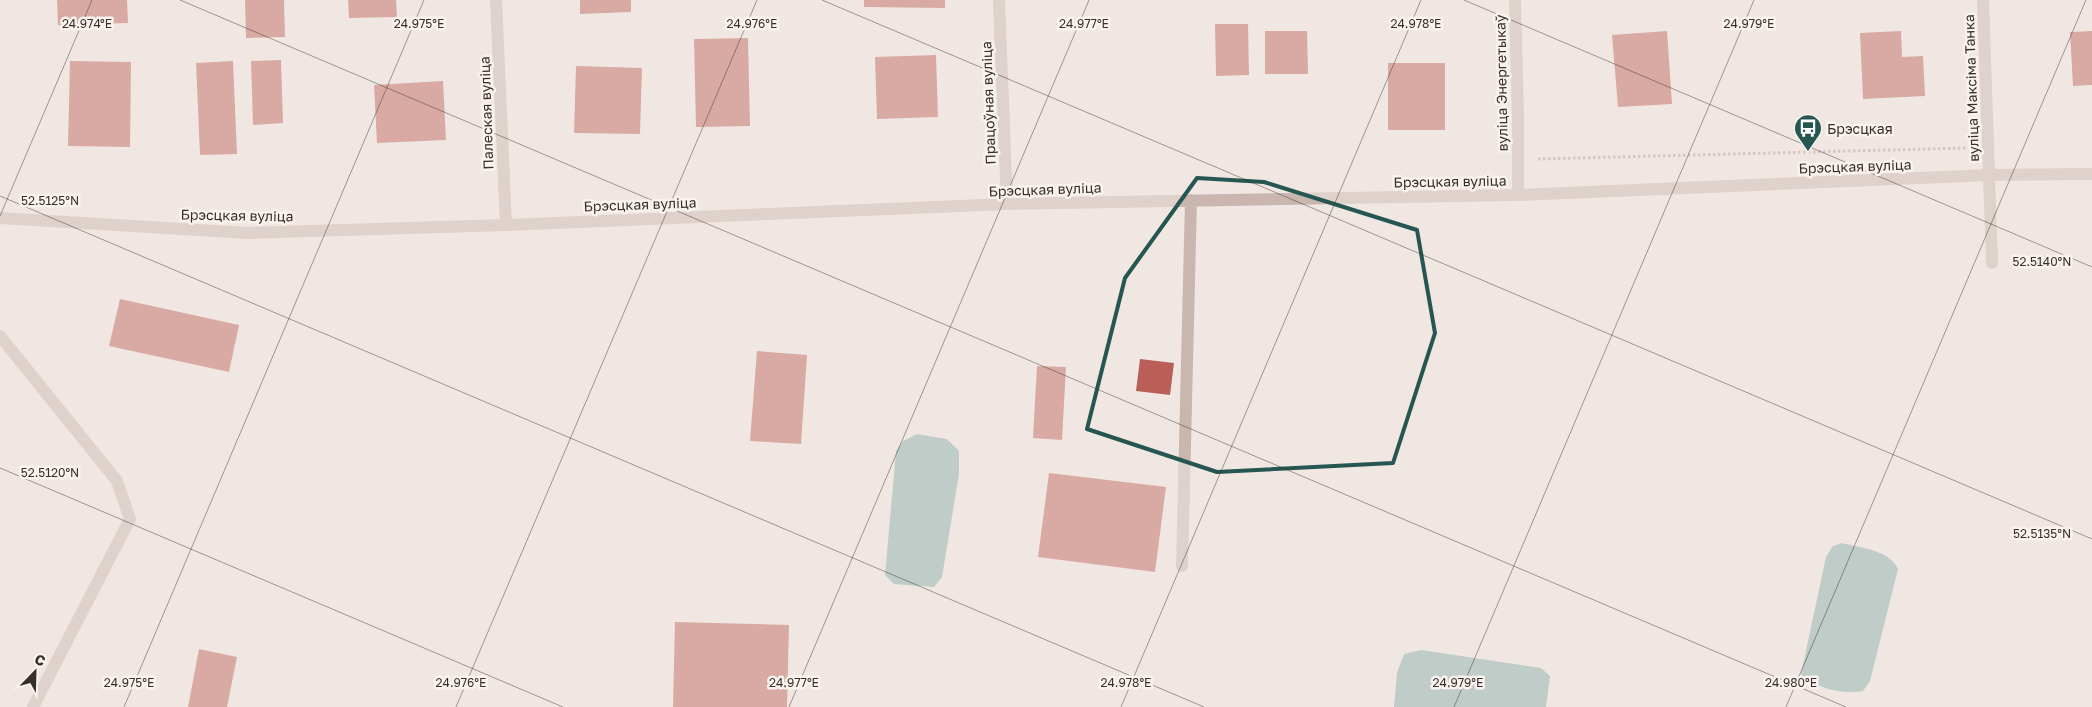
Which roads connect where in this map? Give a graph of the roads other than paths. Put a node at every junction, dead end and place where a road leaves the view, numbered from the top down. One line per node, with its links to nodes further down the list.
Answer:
1 (496, 0): 11 (street, Палеская вуліца)
2 (999, 0): 9 (street, Працоўная вуліца)
3 (1514, 0): 7 (street, вуліца Энергетыкаў)
4 (1983, 0): 6 (street, вуліца Максіма Танка)
5 (2092, 174): 6 (street, Брэсцкая вуліца)
6 (1989, 176): 7 (street, Брэсцкая вуліца); 12 (street, вуліца Максіма Танка)
7 (1518, 196): 8 (street, Брэсцкая вуліца)
8 (1191, 200): 9 (street, Брэсцкая вуліца); 14 (street)
9 (1007, 204): 11 (street, Брэсцкая вуліца)
10 (0, 218): 11 (street, Брэсцкая вуліца)
11 (506, 225)
12 (1992, 263)
13 (0, 336): 15 (street)
14 (1182, 566)
15 (34, 707)

